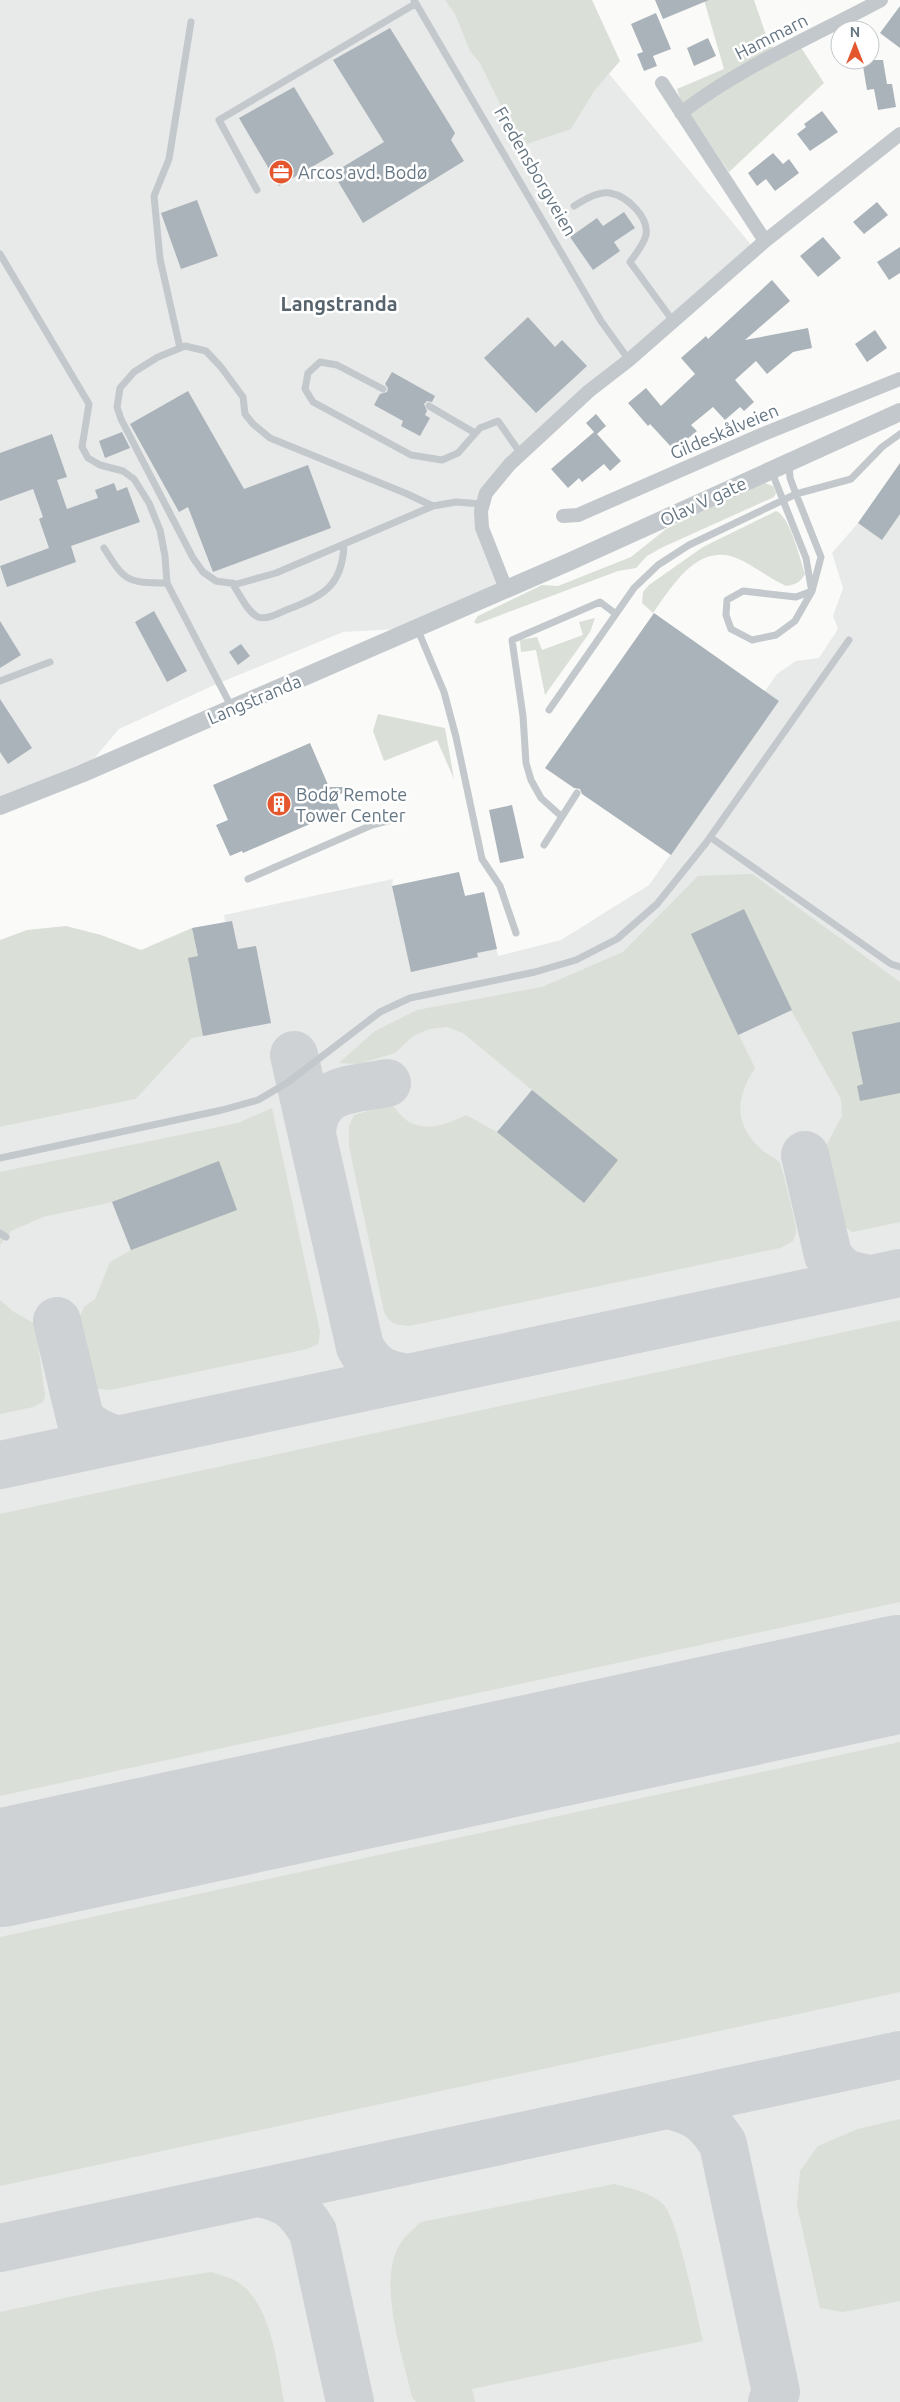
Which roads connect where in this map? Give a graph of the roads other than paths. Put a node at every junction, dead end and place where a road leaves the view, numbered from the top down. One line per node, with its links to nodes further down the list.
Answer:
1 (882, 0): 5 (street, Hammarn)
2 (414, 2): 7 (lane); 13 (lane, Fredensborgveien)
3 (191, 22): 12 (lane)
4 (662, 83): 5 (street)
5 (681, 113): 9 (street)
6 (900, 134): 9 (street)
7 (257, 190)
8 (574, 206): 11 (lane)
9 (765, 241): 11 (street)
10 (0, 254): 30 (lane)
11 (673, 321): 13 (street)
12 (180, 348): 26 (lane); 31 (lane)
13 (628, 360): 20 (street)
14 (900, 379): 27 (street, Gildeskålveien)
15 (383, 389): 18 (lane)
16 (430, 406): 18 (lane)
17 (900, 412): 21 (street, Olav V gate)
18 (476, 432): 20 (lane)
19 (900, 434): 23 (lane)
20 (521, 454): 25 (street)
21 (789, 461): 22 (street, Olav V gate); 23 (lane)
22 (771, 469): 24 (lane); 32 (street, Olav V gate)
23 (796, 494): 24 (lane); 33 (lane)
24 (783, 500): 33 (lane); 34 (lane)
25 (482, 504): 26 (lane); 32 (street)
26 (432, 506): 28 (lane)
27 (563, 516)
28 (344, 545): 31 (lane); 31 (lane)
29 (104, 548): 30 (lane)
30 (168, 583): 39 (lane)
31 (232, 583)
32 (506, 589): 35 (street, Langstranda)
33 (812, 591): 33 (lane)
34 (616, 614): 40 (lane); 43 (lane)
35 (416, 628): 39 (street, Langstranda); 48 (lane)
36 (849, 640): 45 (lane)
37 (50, 662): 38 (lane)
38 (0, 681)
39 (232, 708): 42 (street, Langstranda)
40 (549, 710)
41 (577, 793): 43 (lane)
42 (0, 806)
43 (561, 816): 46 (lane)
44 (398, 818): 47 (lane)
45 (710, 836): 49 (lane); 50 (lane)
46 (544, 845)
47 (248, 879)
48 (516, 933)
49 (900, 967)
50 (0, 1158)

